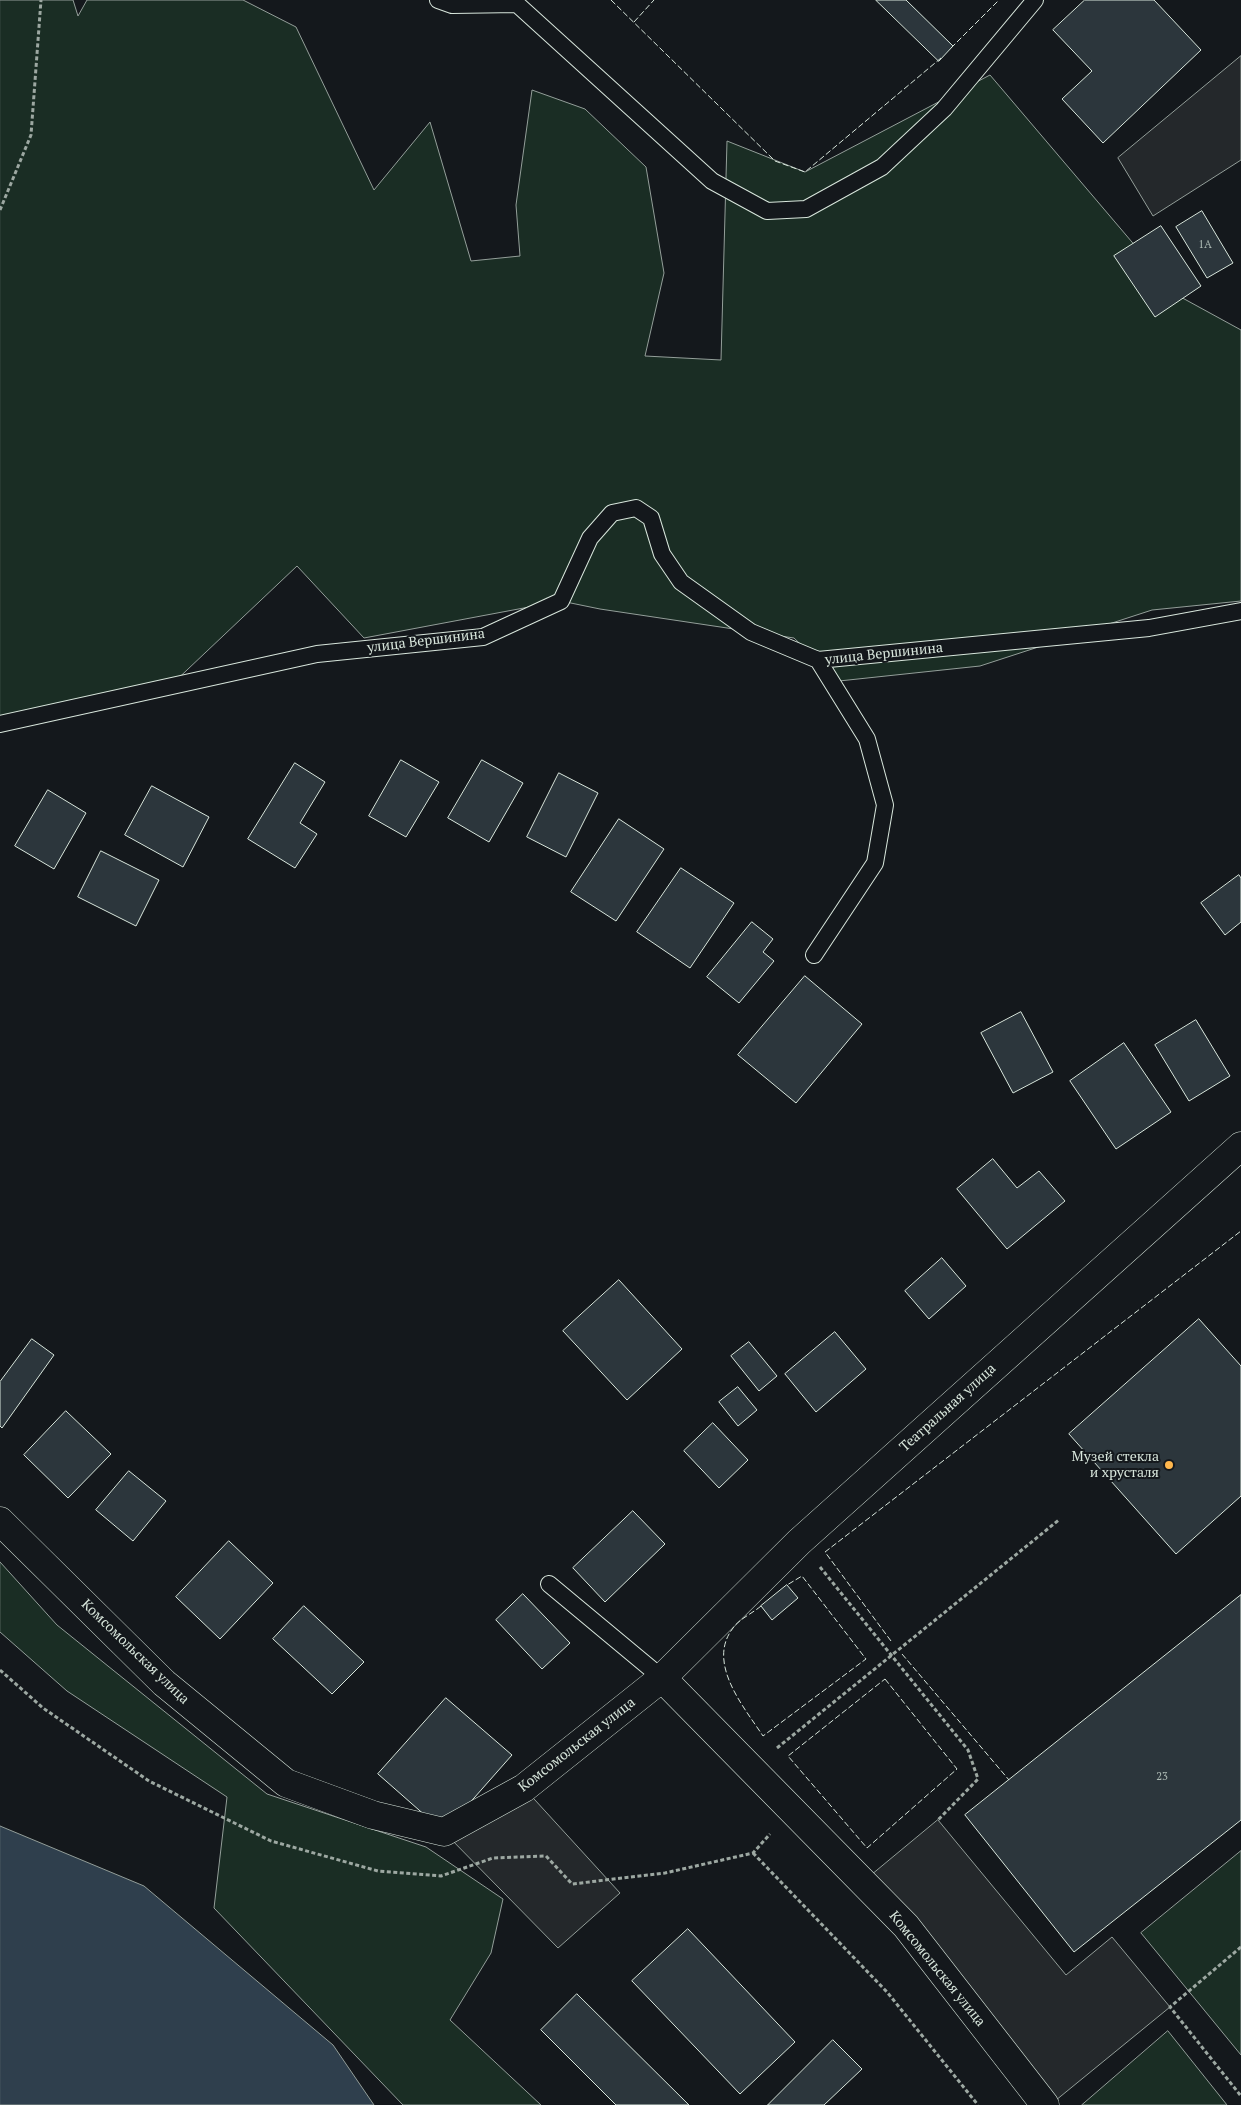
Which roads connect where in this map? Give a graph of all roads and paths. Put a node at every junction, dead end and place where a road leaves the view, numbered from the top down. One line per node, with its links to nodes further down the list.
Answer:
1 (41, 0): 4 (path)
2 (438, 0): 3 (lane)
3 (1035, 0)
4 (0, 210)
5 (1241, 611): 6 (lane, улица Вершинина)
6 (818, 660): 7 (lane, улица Вершинина); 8 (lane)
7 (0, 724)
8 (814, 955)
9 (1241, 1146): 12 (street, Театральная улица)
10 (1060, 1519): 14 (path)
11 (0, 1521): 15 (street, Комсомольская улица)
12 (799, 1542): 14 (path); 15 (street, Театральная улица)
13 (549, 1584): 15 (lane)
14 (892, 1655): 16 (path); 17 (path)
15 (662, 1678): 16 (street, Комсомольская улица)
16 (751, 1769): 22 (street, Комсомольская улица)
17 (938, 1820)
18 (753, 1853): 21 (path)
19 (1241, 1947): 20 (path)
20 (1241, 2096)
21 (978, 2105)
22 (1045, 2105)

